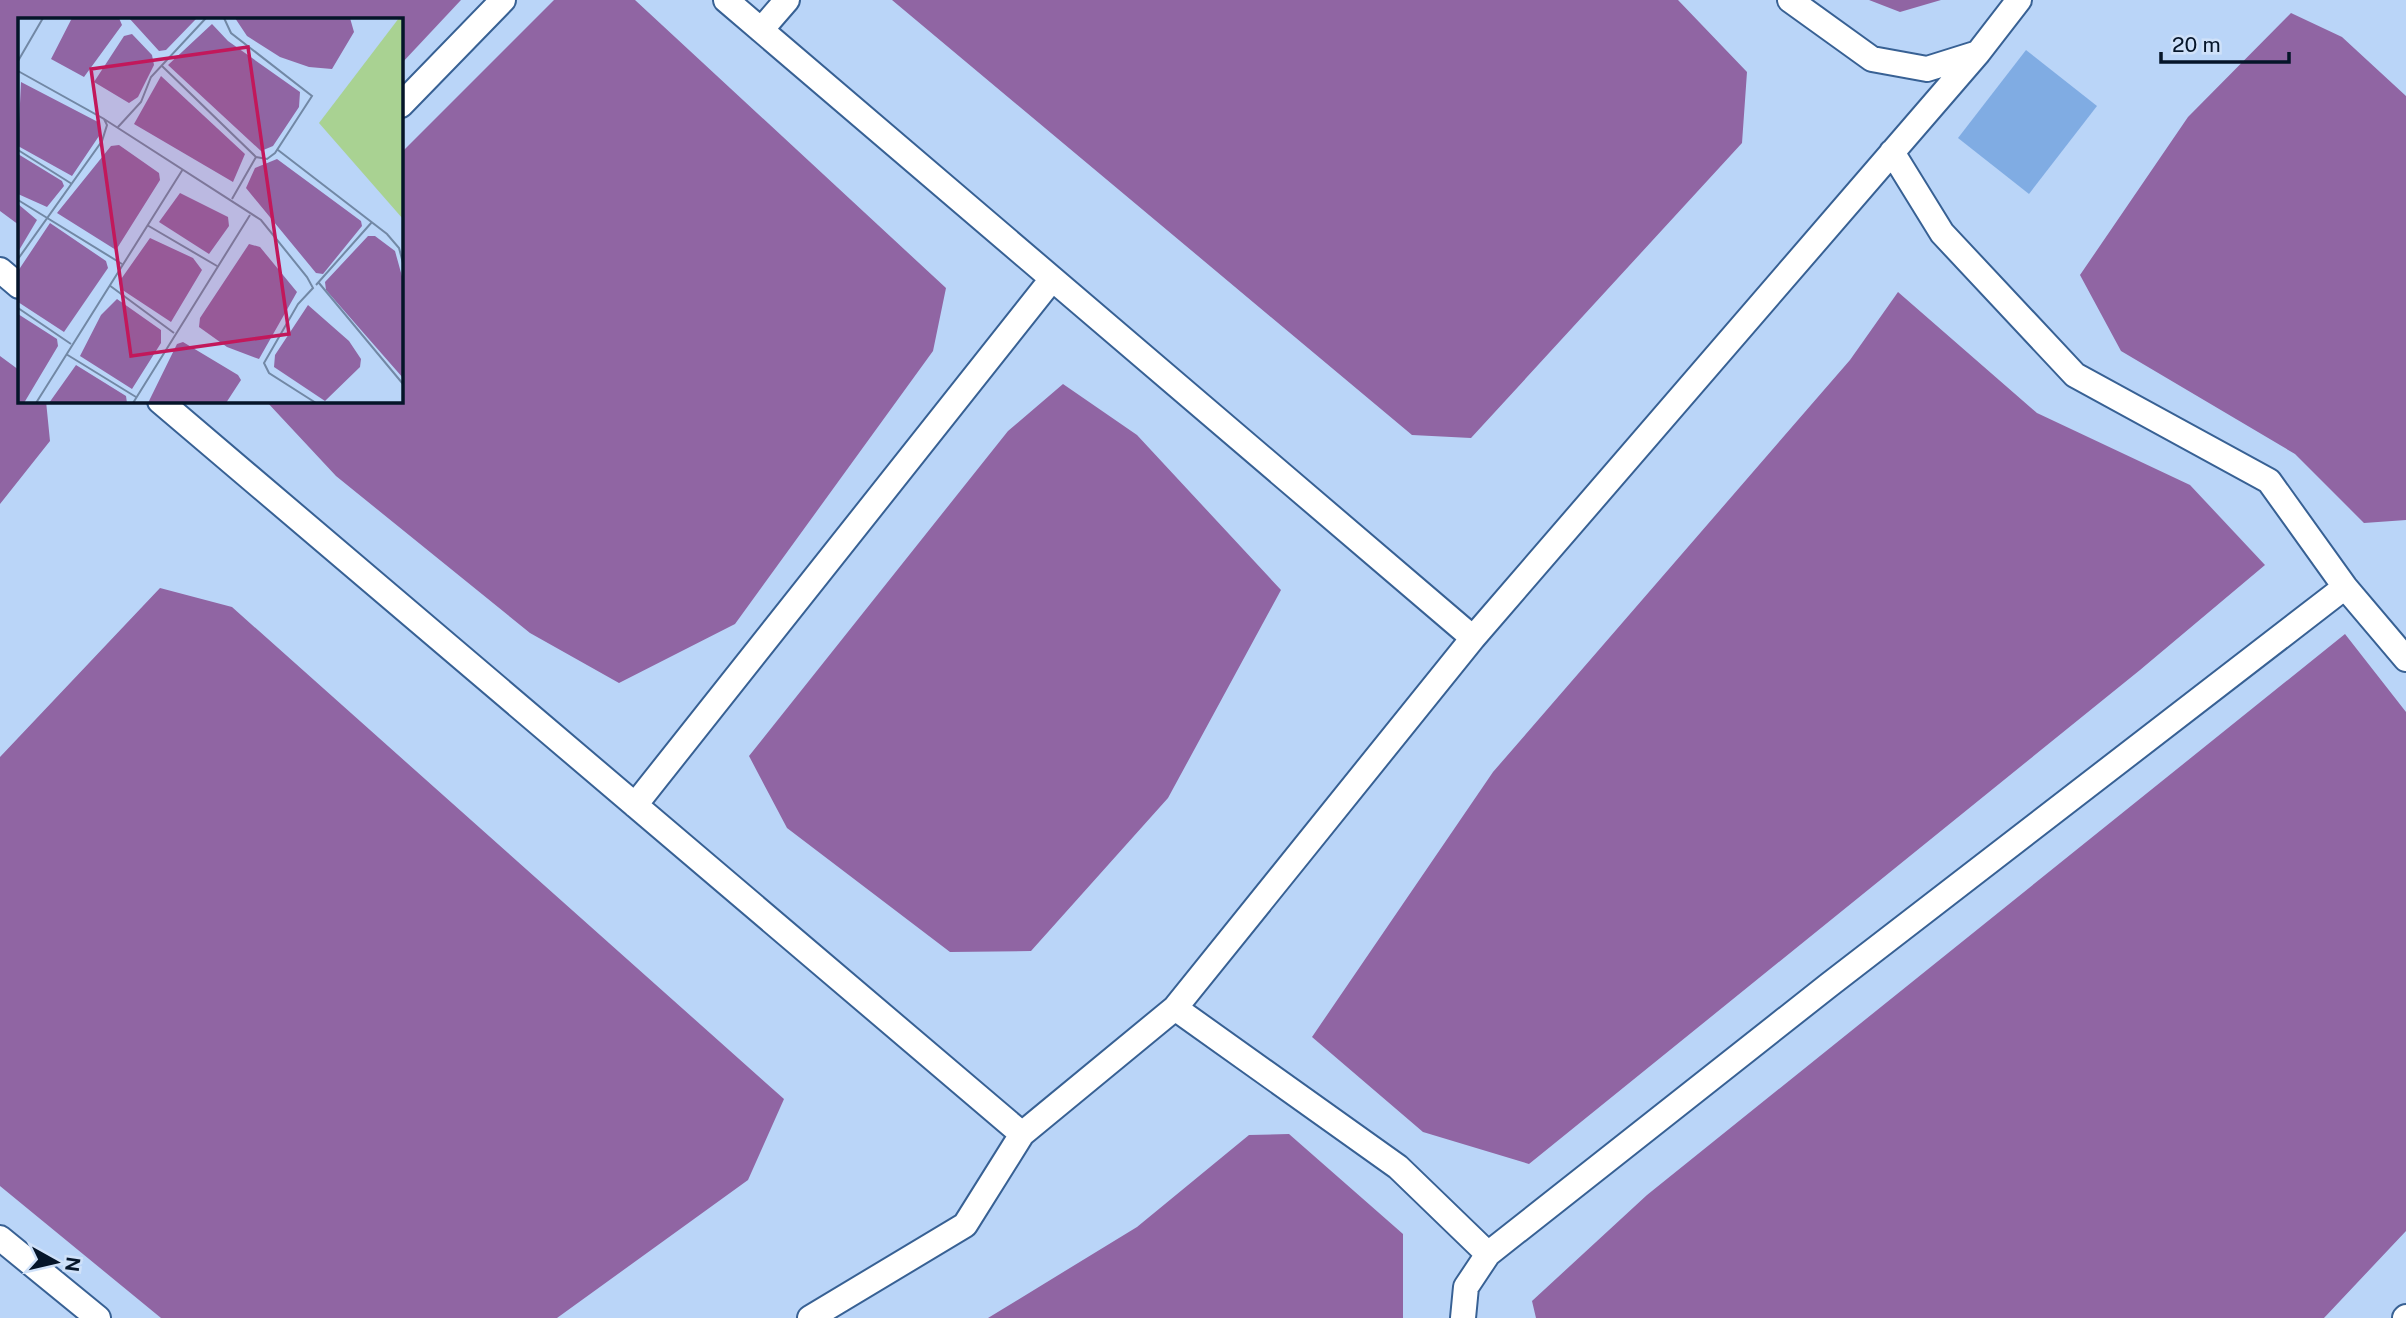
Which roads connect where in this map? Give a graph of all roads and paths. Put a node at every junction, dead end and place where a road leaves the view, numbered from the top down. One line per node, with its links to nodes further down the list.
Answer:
1 (503, 0): 8 (lane)
2 (726, 0): 6 (lane)
3 (787, 0): 6 (lane)
4 (1790, 0): 7 (lane)
5 (2019, 0): 7 (lane)
6 (761, 30): 11 (lane)
7 (1978, 53): 9 (lane)
8 (402, 104)
9 (1892, 152): 14 (lane); 15 (lane)
10 (0, 270): 12 (lane)
11 (1052, 279): 15 (lane); 17 (lane)
12 (18, 285)
13 (161, 402): 17 (lane)
14 (2345, 587): 16 (lane); 21 (lane)
15 (1473, 638): 18 (lane)
16 (2406, 659)
17 (635, 805): 19 (lane)
18 (1175, 1008): 19 (lane); 21 (lane)
19 (1022, 1134): 23 (lane)
20 (0, 1238): 22 (lane)
21 (1488, 1254): 24 (lane)
22 (98, 1318)
23 (810, 1318)
24 (1463, 1318)

